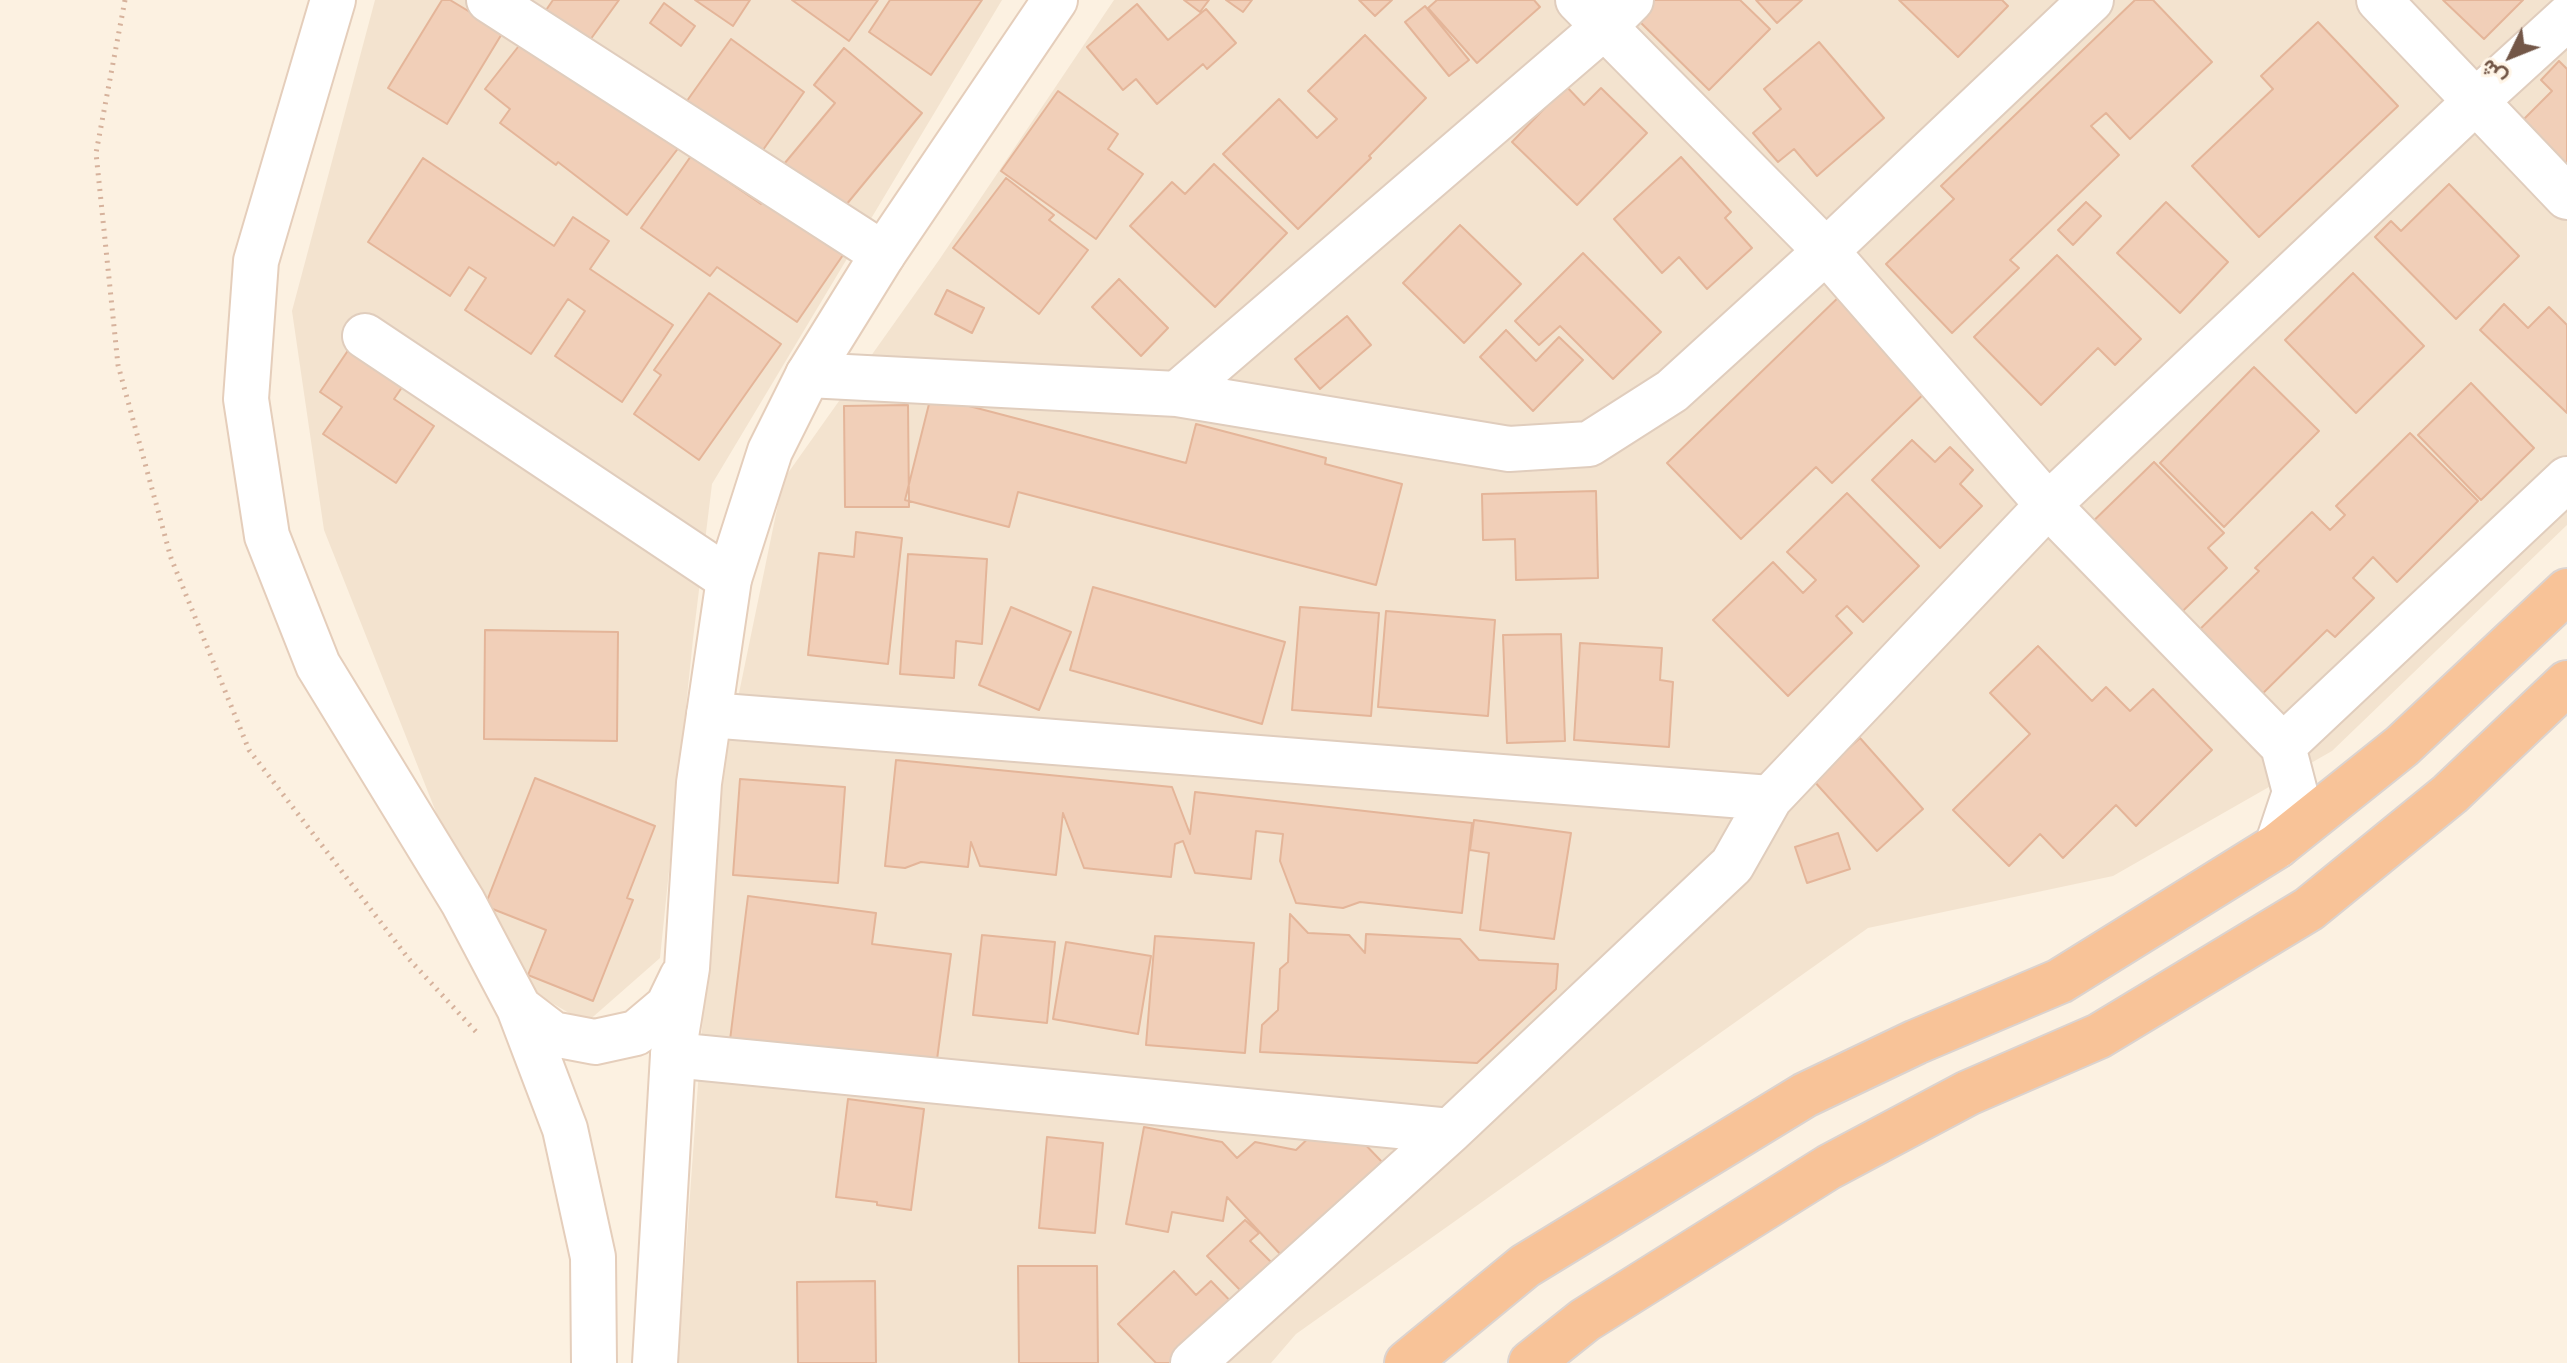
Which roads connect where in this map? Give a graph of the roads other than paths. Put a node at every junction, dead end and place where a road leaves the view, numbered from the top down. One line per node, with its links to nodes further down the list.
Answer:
1 (333, 0): 25 (street)
2 (489, 0): 11 (street)
3 (1055, 0): 11 (street)
4 (2091, 0): 10 (street)
5 (2379, 0): 8 (street)
6 (1605, 9): 10 (street); 14 (street)
7 (2567, 18): 8 (street)
8 (2477, 100): 9 (street); 16 (street)
9 (2567, 197)
10 (1826, 251): 14 (street); 16 (street)
11 (883, 254): 13 (street)
12 (365, 336): 17 (street)
13 (808, 375): 14 (street); 17 (street)
14 (1177, 394)
15 (2567, 479): 21 (street)
16 (2048, 505): 21 (street); 22 (street)
17 (729, 579): 20 (street)
18 (2567, 591): 23 (highway)
19 (2567, 683): 32 (highway)
20 (709, 715): 22 (street); 24 (street)
21 (2283, 746): 23 (street)
22 (1770, 798): 27 (street)
23 (2277, 846): 31 (highway)
24 (687, 968): 25 (street); 26 (street)
25 (519, 1008): 28 (street)
26 (673, 1055): 27 (street); 29 (street)
27 (1450, 1131): 30 (street)
28 (594, 1363)
29 (655, 1363)
30 (1193, 1363)
31 (1407, 1363)
32 (1531, 1363)

